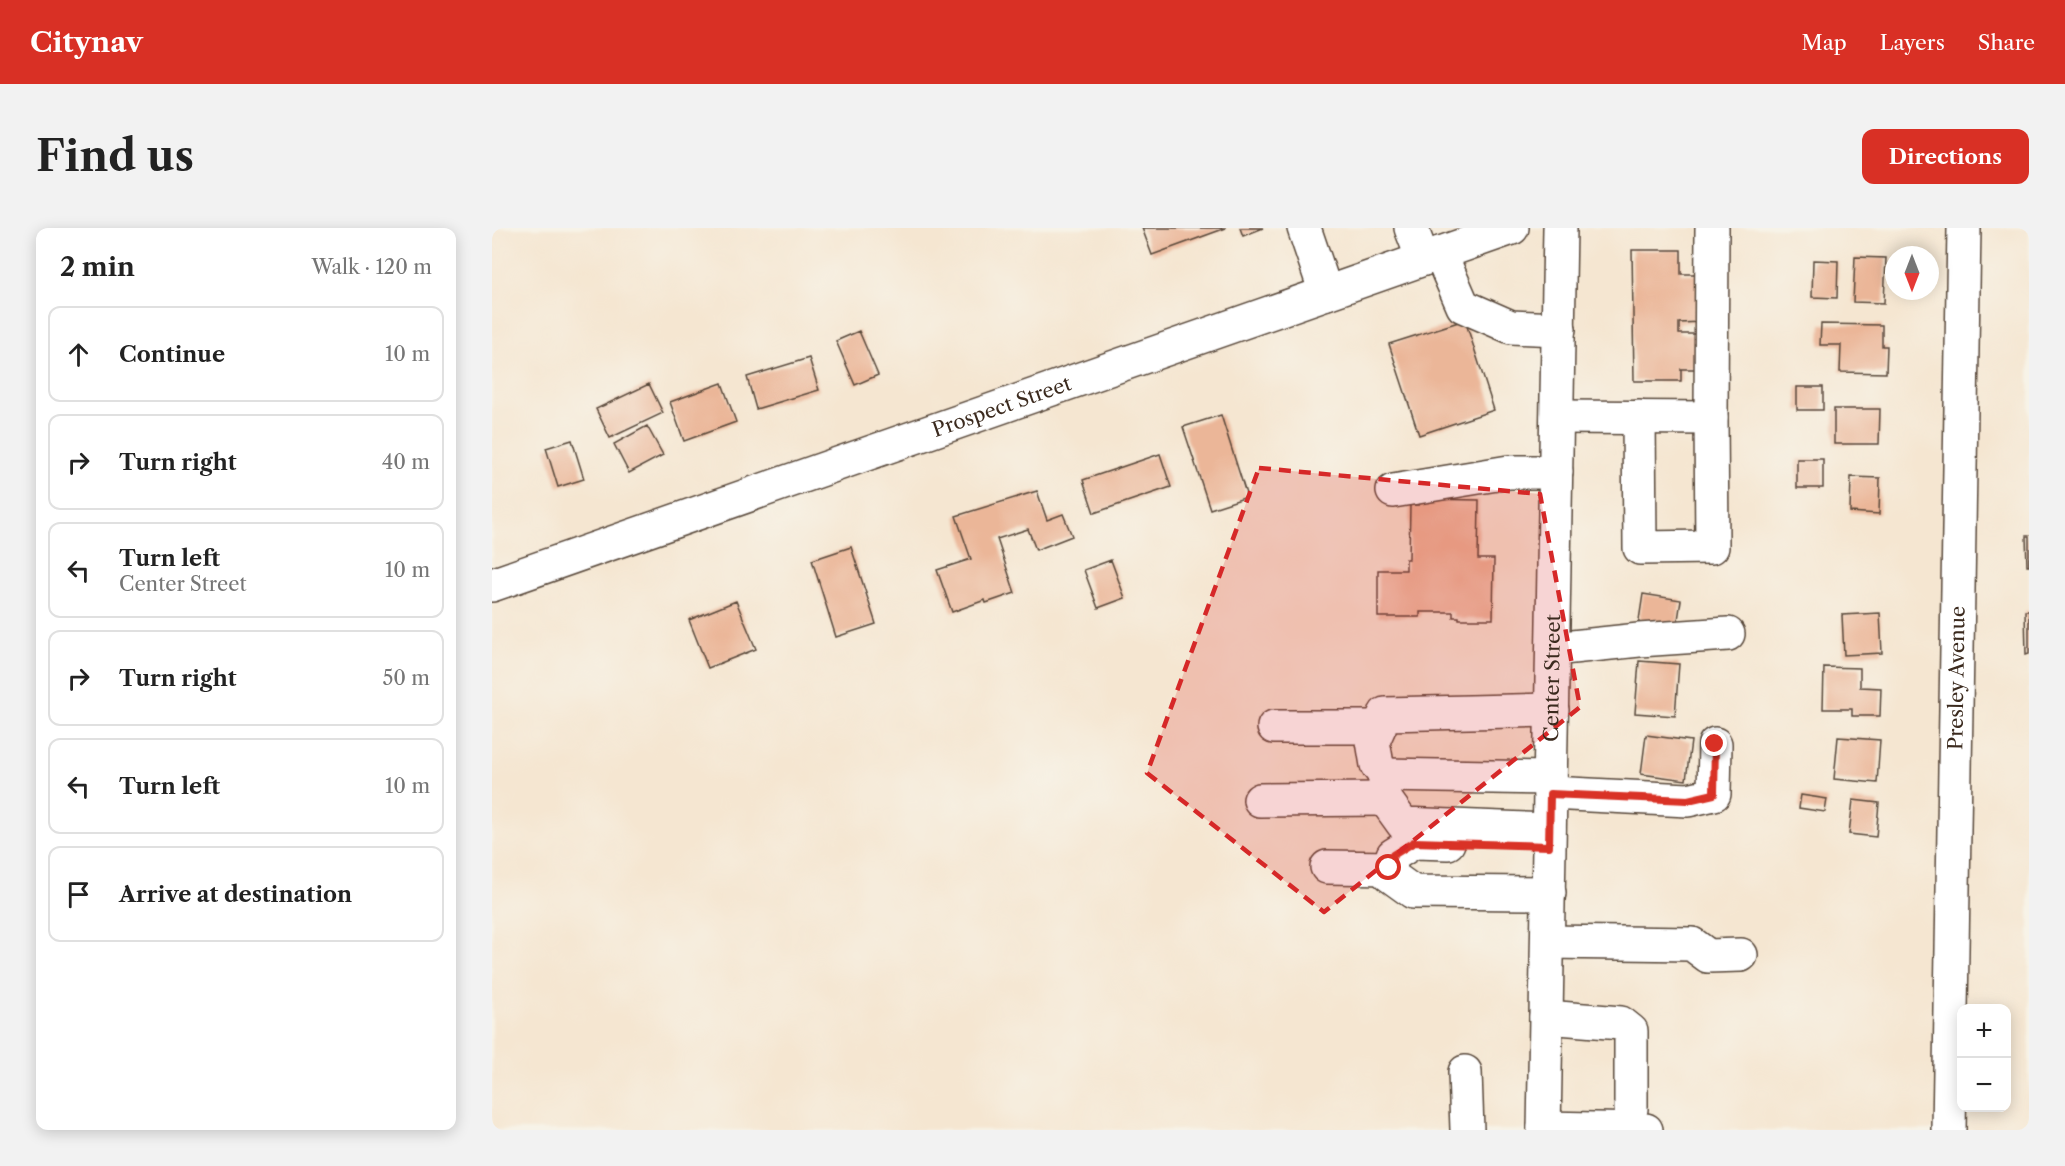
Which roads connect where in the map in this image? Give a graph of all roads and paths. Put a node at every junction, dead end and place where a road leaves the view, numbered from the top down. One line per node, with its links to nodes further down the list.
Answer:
1 (1304, 228): 8 (street)
2 (1412, 228): 7 (street)
3 (1560, 228): 9 (street, Center Street)
4 (1712, 228): 12 (street)
5 (1964, 228): 36 (street, Presley Avenue)
6 (1499, 230): 7 (street, Prospect Street)
7 (1432, 256): 8 (street, Prospect Street); 9 (street)
8 (1326, 293): 15 (street, Prospect Street)
9 (1558, 328): 10 (street, Center Street)
10 (1557, 417): 11 (street); 13 (street, Center Street)
11 (1639, 417): 12 (street); 12 (street)
12 (1711, 418)
13 (1556, 471): 14 (street); 17 (street, Center Street)
14 (1393, 490)
15 (492, 585)
16 (1728, 634): 17 (street)
17 (1553, 649): 18 (street, Center Street)
18 (1552, 710): 20 (street); 22 (street, Center Street)
19 (1274, 727): 20 (street)
20 (1379, 727): 23 (street)
21 (1715, 744): 22 (street)
22 (1550, 786): 23 (street); 25 (street, Center Street)
23 (1385, 787): 24 (street); 25 (street)
24 (1260, 800)
25 (1549, 838): 27 (street); 28 (street, Center Street)
26 (1327, 867): 27 (street)
27 (1389, 868): 28 (street)
28 (1549, 893): 29 (street, Center Street)
29 (1548, 942): 30 (street); 31 (street, Center Street)
30 (1741, 956)
31 (1546, 1017): 33 (street); 34 (street, Center Street)
32 (1465, 1072): 35 (street)
33 (1639, 1119): 34 (street)
34 (1544, 1129)
35 (1467, 1130)
36 (1949, 1130)

